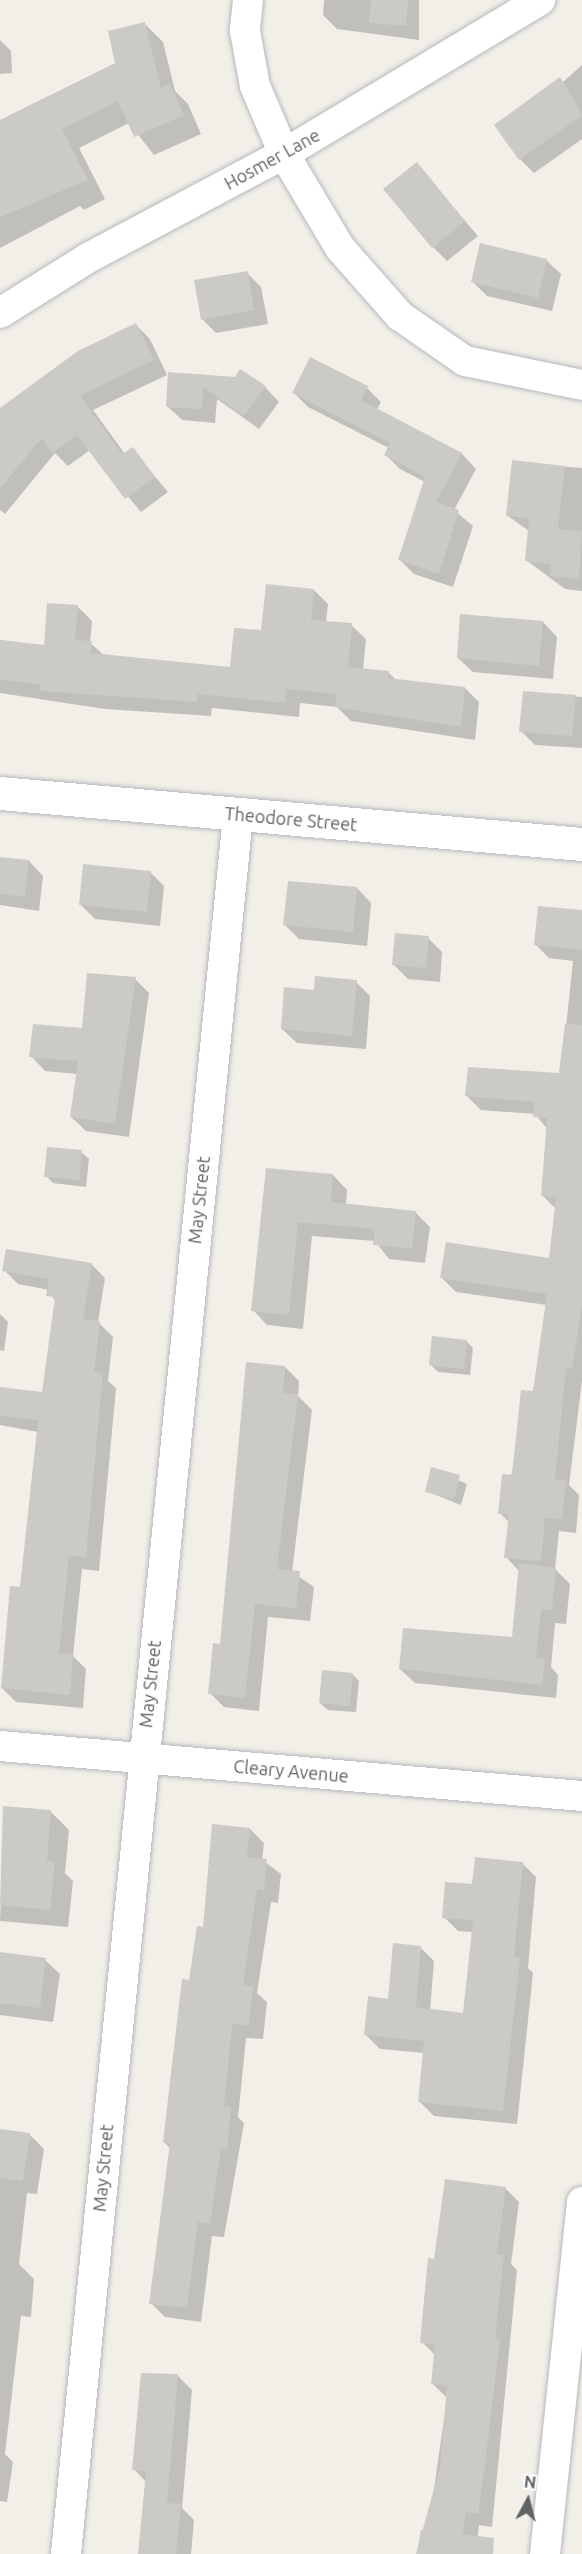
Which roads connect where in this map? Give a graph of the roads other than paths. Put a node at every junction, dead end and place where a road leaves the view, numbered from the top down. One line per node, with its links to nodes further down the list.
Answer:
1 (248, 0): 3 (street)
2 (540, 0): 3 (street, Hosmer Lane)
3 (284, 154): 4 (street, Hosmer Lane); 5 (street)
4 (0, 313)
5 (582, 385)
6 (0, 793): 7 (main road, Theodore Street)
7 (238, 814): 8 (main road, Theodore Street); 10 (street, May Street)
8 (582, 844)
9 (0, 1746): 10 (street, Cleary Avenue)
10 (142, 1759): 11 (street, Cleary Avenue); 13 (street, May Street)
11 (582, 1796)
12 (582, 2202): 14 (street)
13 (66, 2554)
14 (545, 2554)

